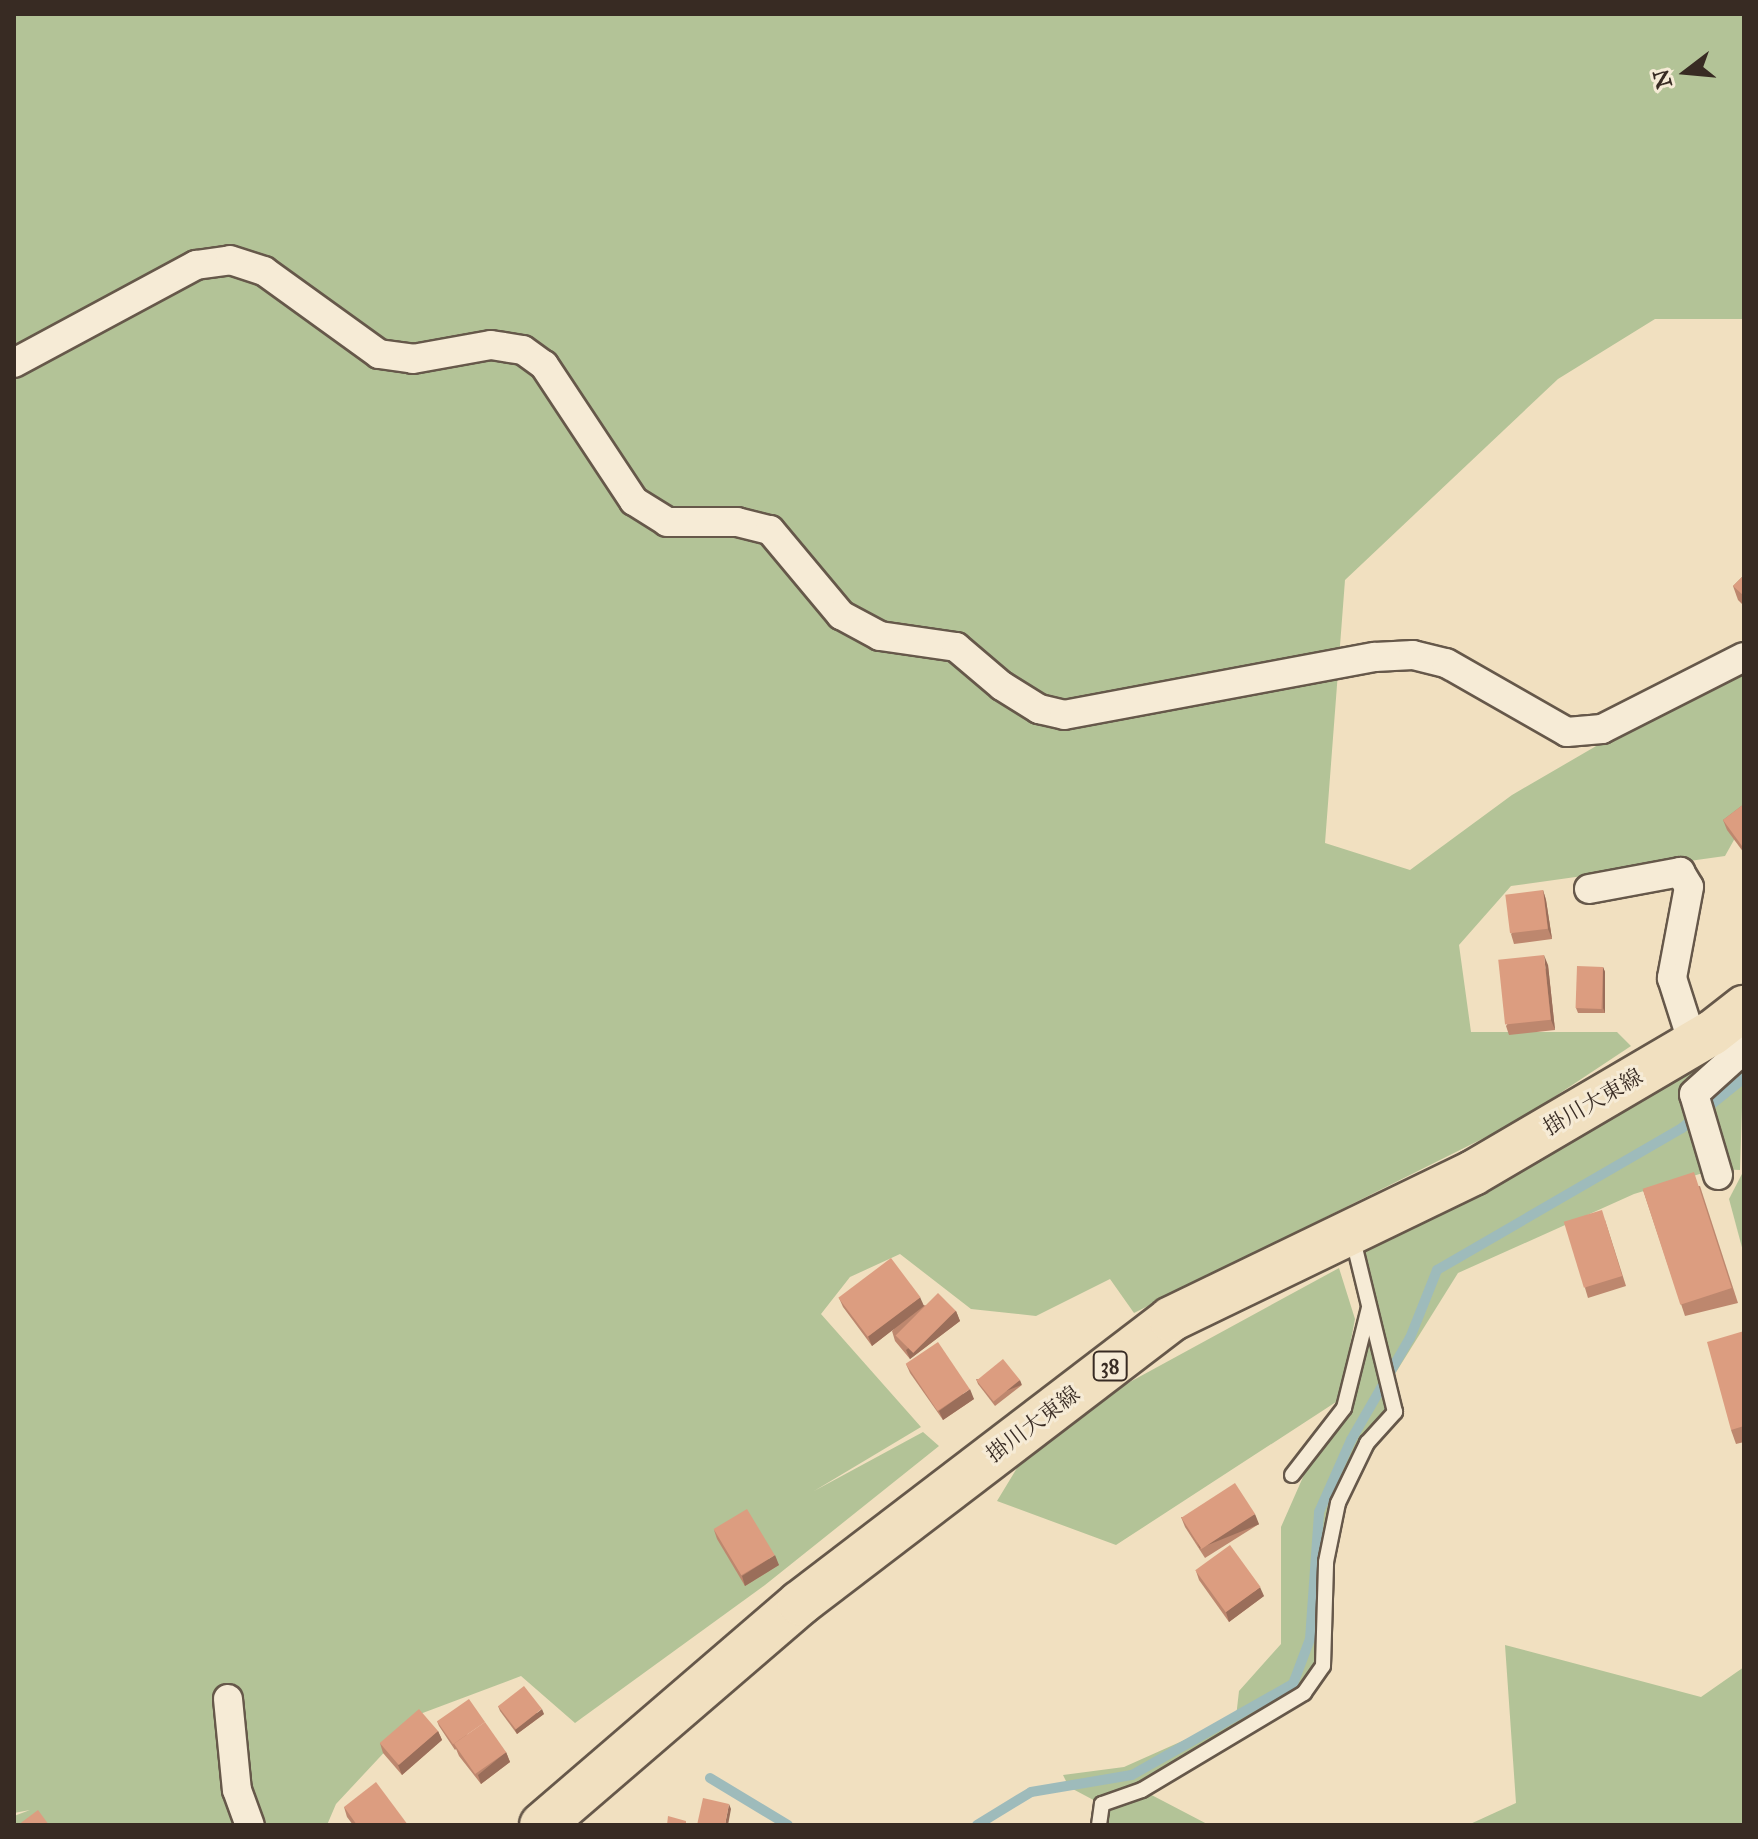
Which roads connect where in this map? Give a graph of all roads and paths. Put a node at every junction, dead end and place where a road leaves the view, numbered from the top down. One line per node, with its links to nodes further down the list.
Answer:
1 (14, 363): 2 (street)
2 (1744, 657)
3 (1589, 889): 5 (street)
4 (1744, 1008): 5 (main road, 掛川大東線 / 38)
5 (1693, 1044): 8 (main road, 掛川大東線 / 38)
6 (1744, 1049): 7 (street)
7 (1718, 1175)
8 (1351, 1232): 9 (lane); 13 (main road, 掛川大東線 / 38)
9 (1369, 1306): 10 (lane); 14 (lane)
10 (1292, 1475)
11 (228, 1699): 12 (street)
12 (250, 1825)
13 (542, 1825)
14 (1099, 1825)

